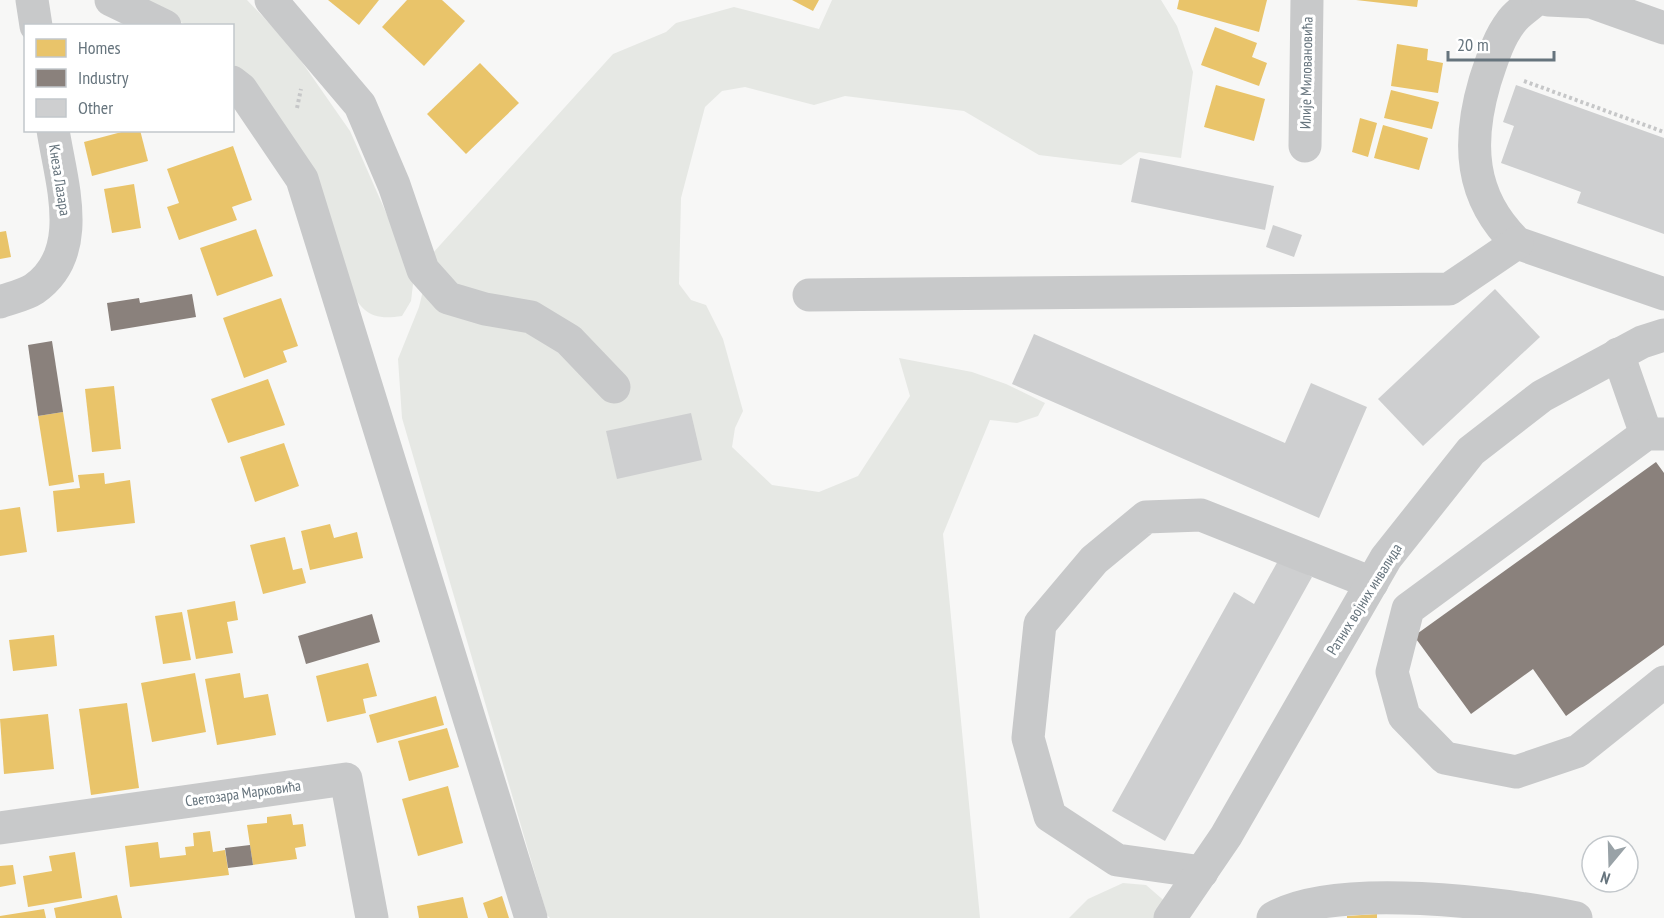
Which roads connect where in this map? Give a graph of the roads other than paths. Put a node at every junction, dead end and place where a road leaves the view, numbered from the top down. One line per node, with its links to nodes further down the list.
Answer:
1 (32, 0): 7 (street)
2 (111, 0): 8 (street)
3 (271, 0): 19 (street)
4 (1307, 0): 12 (street, Илије Миловановића)
5 (1535, 0): 13 (street)
6 (1548, 0): 9 (street)
7 (36, 24)
8 (161, 24)
9 (1664, 28)
10 (234, 83): 26 (street)
11 (52, 132): 16 (street, Кнеза Лазара)
12 (1305, 146)
13 (1517, 243): 14 (street); 15 (street)
14 (1664, 294)
15 (809, 295)
16 (0, 302)
17 (1664, 335): 18 (street, Ратних војних инвалида)
18 (1618, 354): 20 (street); 21 (street, Ратних војних инвалида)
19 (614, 387)
20 (1655, 434): 22 (street)
21 (1372, 583): 24 (street, Ратних војних инвалида); 24 (street)
22 (1664, 682)
23 (0, 828): 25 (street, Светозара Марковића)
24 (1202, 872): 27 (street, Ратних војних инвалида)
25 (372, 918)
26 (531, 918)
27 (1170, 918)
28 (1273, 918): 29 (street)
29 (1576, 918)

